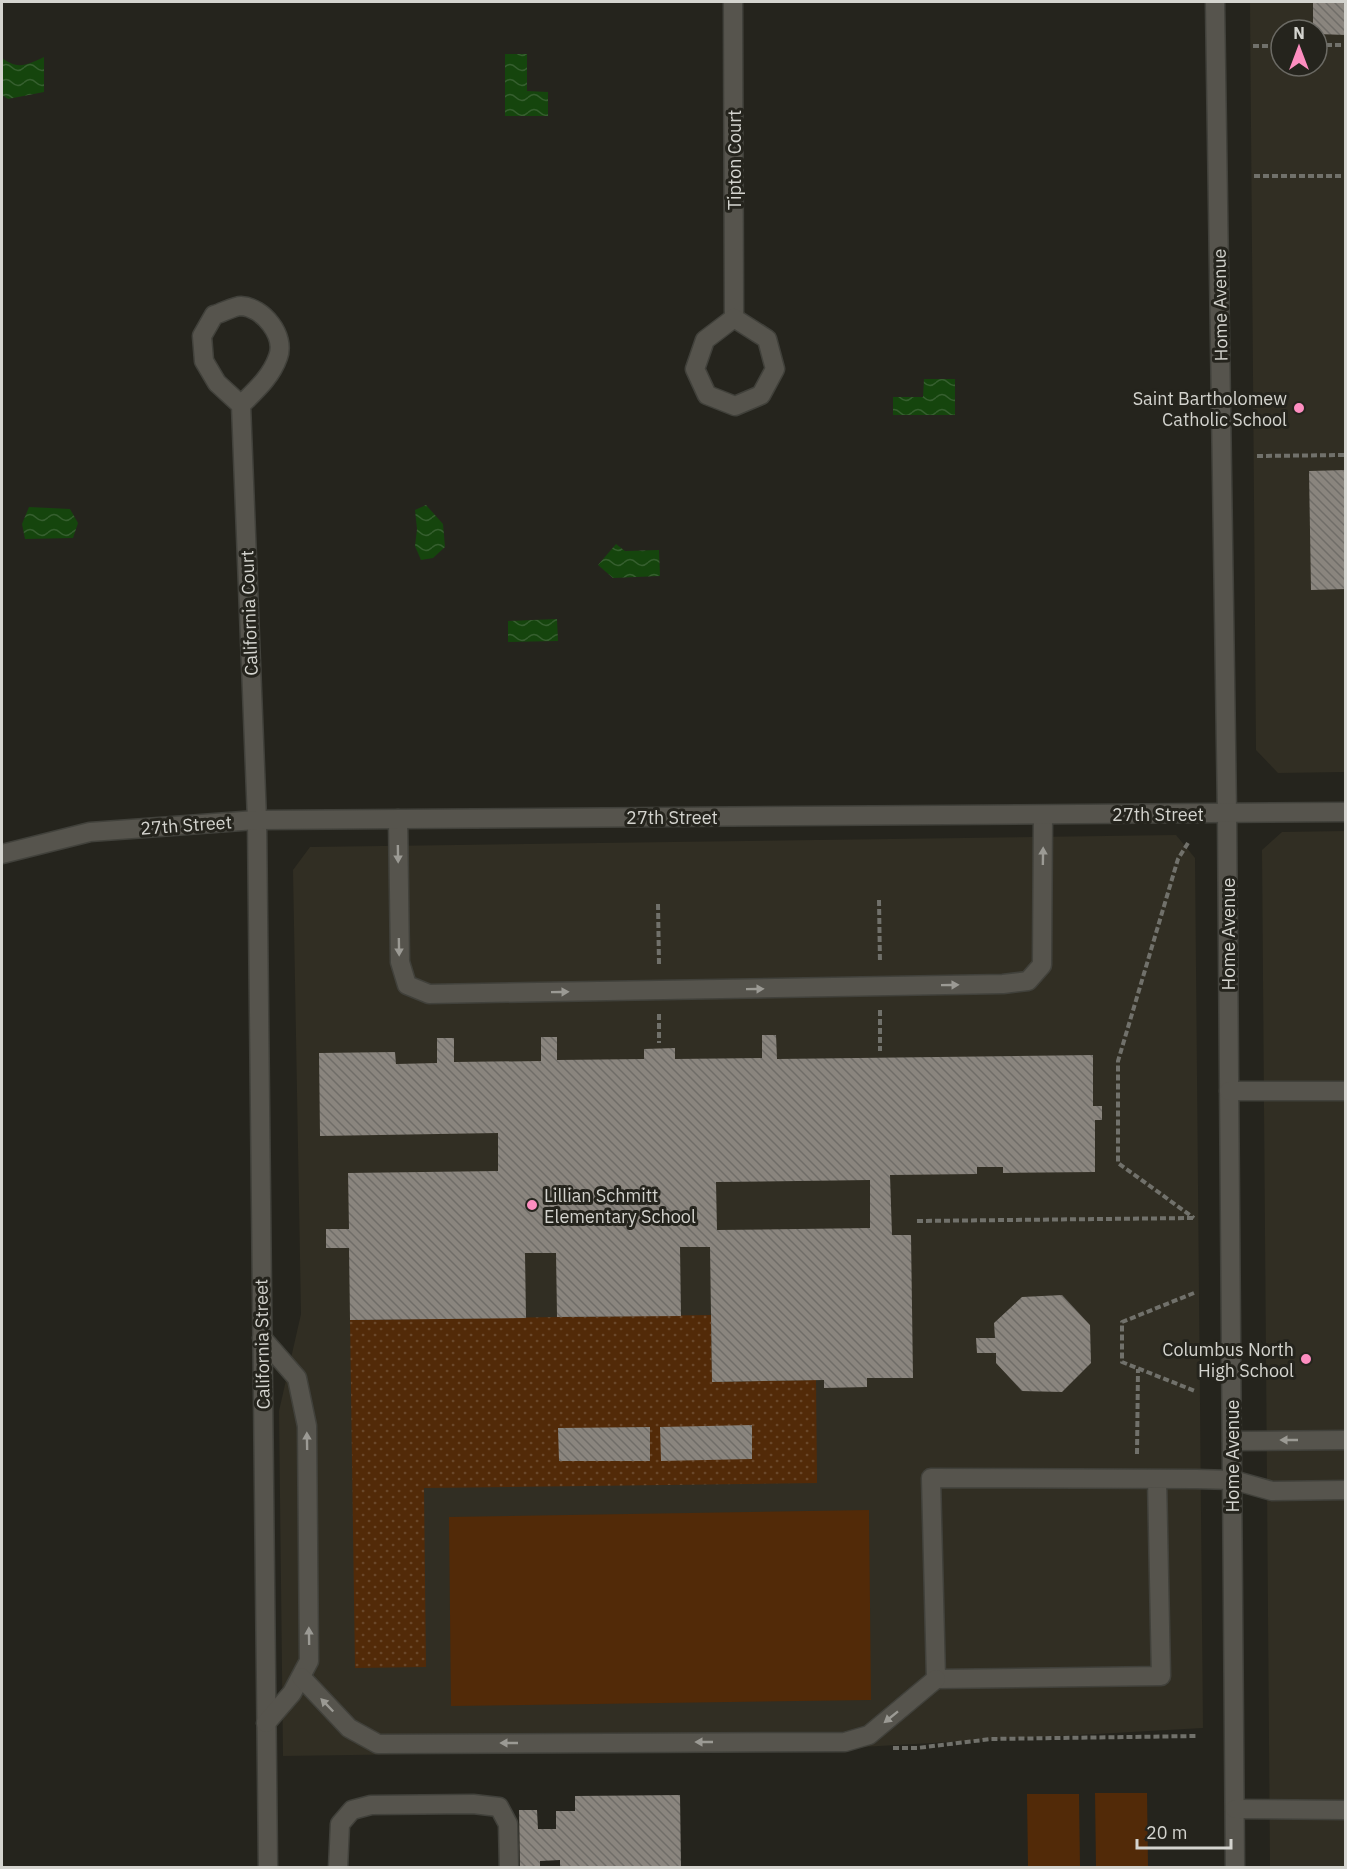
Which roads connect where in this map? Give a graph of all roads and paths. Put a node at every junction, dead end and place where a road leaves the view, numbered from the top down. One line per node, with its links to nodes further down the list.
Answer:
1 (733, 2): 9 (street, Tipton Court)
2 (1215, 2): 14 (street, Home Avenue)
3 (1329, 45): 4 (path)
4 (1346, 45)
5 (1252, 46): 6 (path)
6 (1269, 46)
7 (1254, 176): 8 (path)
8 (1346, 176)
9 (734, 318): 9 (street)
10 (241, 405): 10 (street); 17 (street, California Court)
11 (1346, 455): 12 (path)
12 (1257, 456)
13 (1346, 812): 14 (street, 27th Street)
14 (1227, 813): 15 (street, 27th Street); 20 (street, Home Avenue)
15 (1044, 814): 16 (street, 27th Street); 16 (street, one-way to 15)
16 (398, 819): 17 (street, 27th Street)
17 (257, 820): 19 (street, 27th Street); 24 (street, California Street)
18 (1188, 843): 22 (path)
19 (2, 854)
20 (1229, 1091): 21 (street); 28 (street, Home Avenue)
21 (1346, 1091)
22 (917, 1221)
23 (1194, 1293): 25 (path)
24 (262, 1338): 33 (street, one-way to 24); 35 (street, California Street)
25 (1138, 1368): 26 (path); 29 (path)
26 (1195, 1391)
27 (1346, 1440): 28 (street, one-way to 28)
28 (1232, 1441): 31 (street, Home Avenue)
29 (1136, 1479): 30 (street); 34 (street)
30 (1157, 1479): 31 (street); 34 (street)
31 (1233, 1480): 32 (street); 38 (street, Home Avenue)
32 (1346, 1490)
33 (301, 1677): 35 (street); 37 (street, one-way to 33)
34 (936, 1680): 37 (street, one-way to 37)
35 (266, 1723): 40 (street, California Street)
36 (1197, 1736): 37 (path)
37 (856, 1738)
38 (1235, 1809): 39 (street); 43 (street, Home Avenue)
39 (1346, 1810)
40 (268, 1868)
41 (338, 1868): 42 (street)
42 (508, 1868)
43 (1236, 1868)

